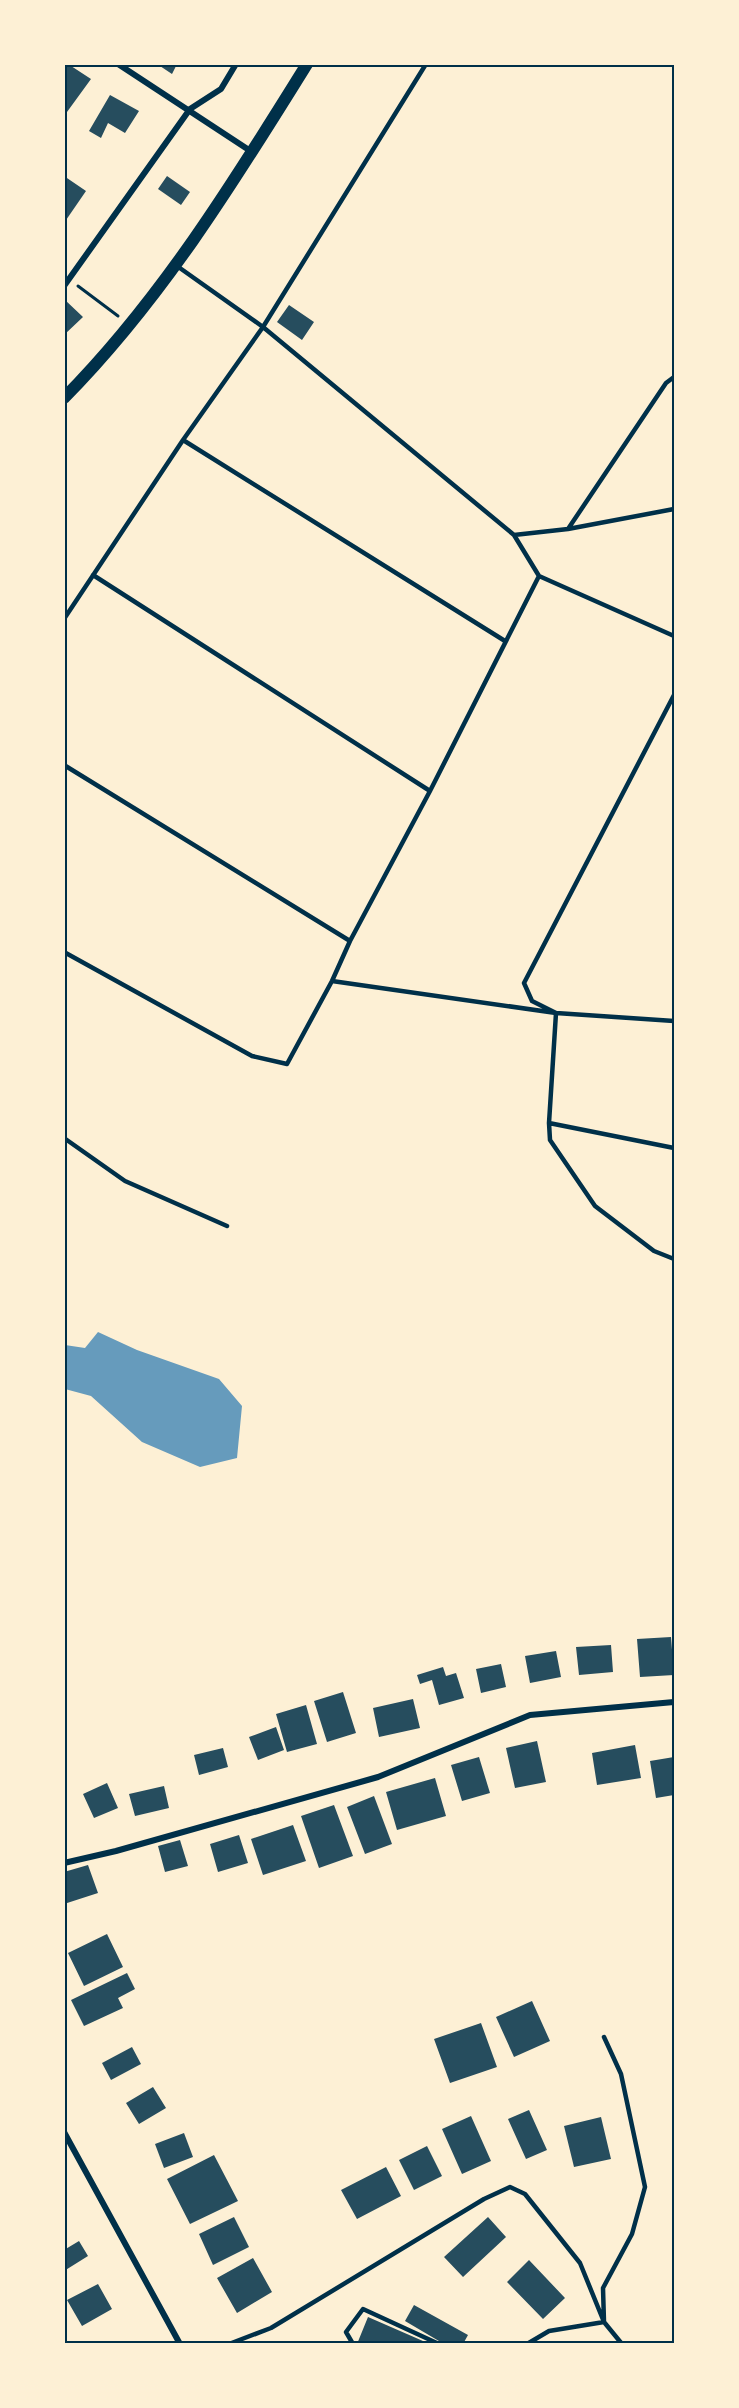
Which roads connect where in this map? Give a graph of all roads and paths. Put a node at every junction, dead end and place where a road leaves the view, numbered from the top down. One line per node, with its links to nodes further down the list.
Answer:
1 (118, 64): 5 (street)
2 (236, 64): 5 (street)
3 (307, 64): 6 (main road)
4 (426, 64): 10 (lane)
5 (189, 109): 6 (street); 8 (street)
6 (252, 152): 7 (main road)
7 (175, 264): 9 (main road); 10 (lane)
8 (67, 283): 9 (path)
9 (130, 324): 12 (main road)
10 (264, 327): 13 (lane); 16 (lane)
11 (675, 377): 15 (lane)
12 (64, 398)
13 (183, 440): 17 (lane); 21 (lane)
14 (675, 509): 15 (lane)
15 (568, 529): 16 (lane)
16 (514, 535): 18 (lane)
17 (93, 575): 19 (lane); 24 (lane)
18 (538, 576): 20 (lane); 21 (lane)
19 (64, 619)
20 (675, 636)
21 (505, 641): 24 (lane)
22 (675, 695): 28 (lane)
23 (64, 765): 25 (lane)
24 (430, 791): 25 (lane)
25 (350, 941): 27 (lane)
26 (64, 952): 27 (lane)
27 (332, 981): 28 (lane)
28 (556, 1013): 29 (lane); 30 (lane)
29 (675, 1021)
30 (549, 1123): 32 (lane); 34 (lane)
31 (64, 1138): 33 (lane)
32 (675, 1148)
33 (227, 1226)
34 (675, 1259)
35 (675, 1702): 36 (street)
36 (64, 1863)
37 (603, 2037): 39 (lane)
38 (64, 2132): 40 (street)
39 (604, 2322): 41 (lane); 44 (lane); 45 (lane)
40 (180, 2343)
41 (229, 2343)
42 (352, 2343): 43 (lane)
43 (439, 2343)
44 (526, 2343)
45 (622, 2343)

